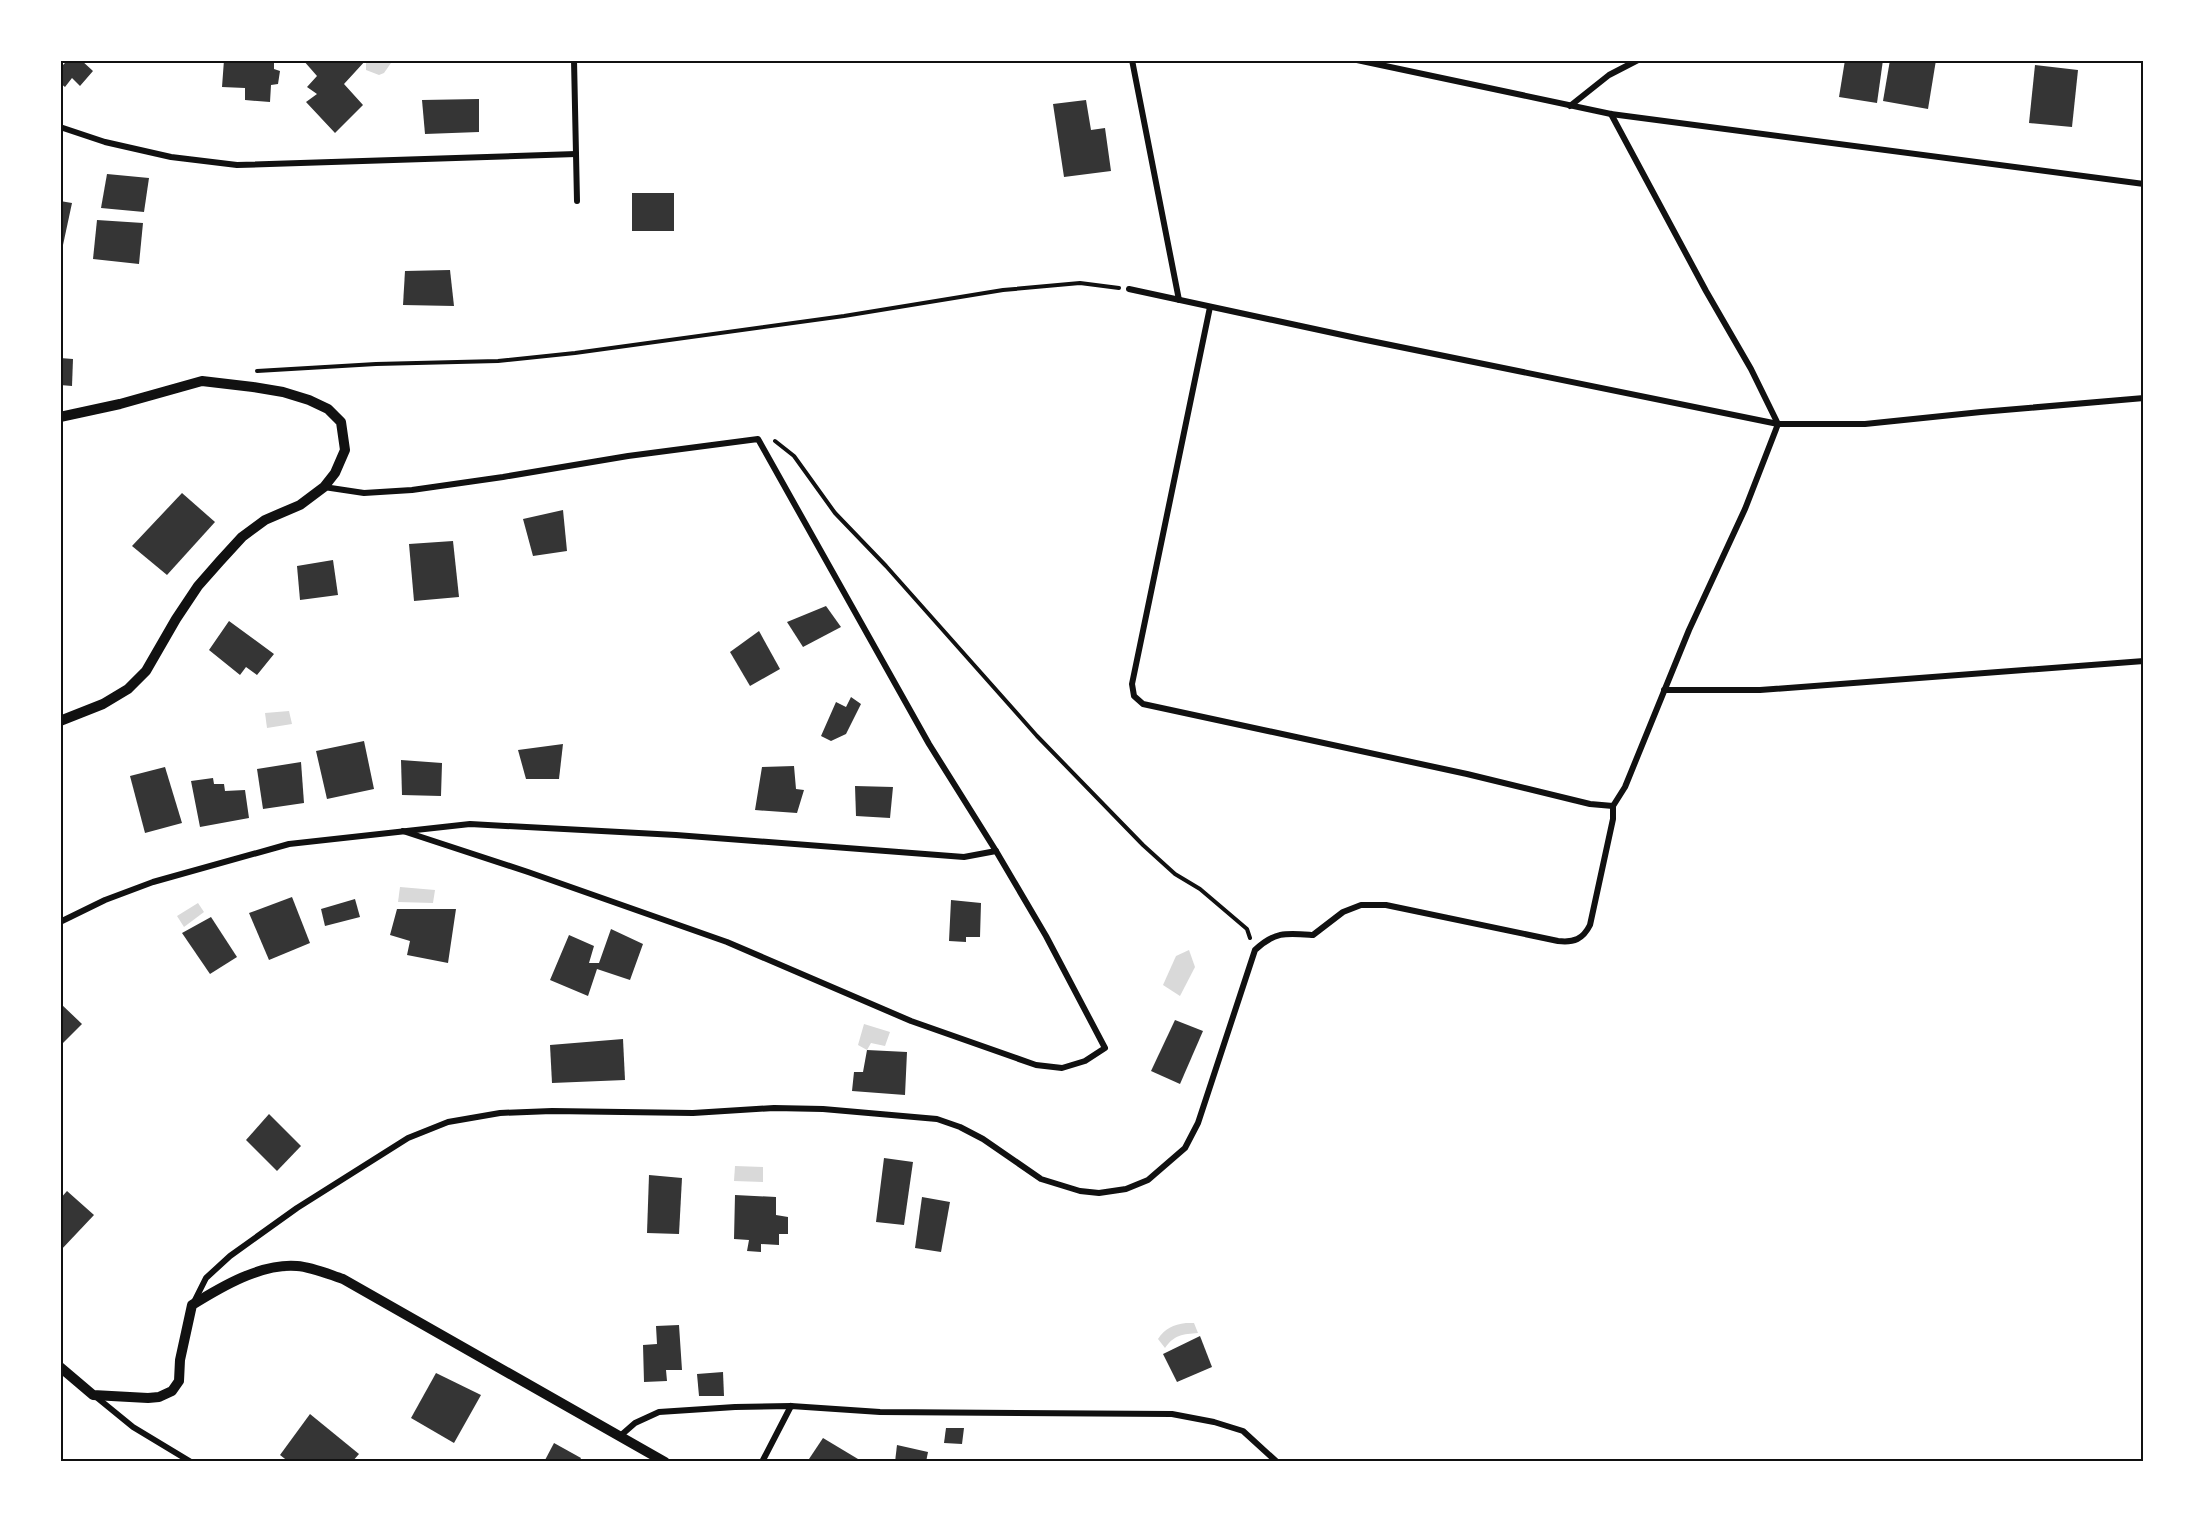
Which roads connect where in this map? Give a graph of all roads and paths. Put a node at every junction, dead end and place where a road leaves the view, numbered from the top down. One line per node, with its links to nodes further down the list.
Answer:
1 (574, 60): 8 (street)
2 (1132, 60): 12 (street)
3 (1357, 60): 5 (street)
4 (1638, 60): 5 (street)
5 (1570, 106): 6 (street)
6 (1611, 114): 9 (street); 17 (street)
7 (60, 127): 8 (street)
8 (576, 154): 10 (street)
9 (2144, 184)
10 (577, 201)
11 (1129, 289): 12 (street); 14 (path)
12 (1179, 300): 13 (street)
13 (1210, 307): 17 (street); 23 (street)
14 (254, 371)
15 (2144, 398): 17 (street)
16 (60, 417): 19 (street)
17 (1778, 424): 21 (street)
18 (758, 439): 19 (street); 25 (street); 27 (path)
19 (324, 488): 22 (street)
20 (2144, 661): 21 (street)
21 (1664, 690): 23 (street)
22 (60, 720)
23 (1613, 806): 27 (street)
24 (403, 831): 25 (street); 25 (street); 26 (street)
25 (996, 851)
26 (60, 922)
27 (1255, 950): 28 (street)
28 (192, 1305): 30 (street); 32 (street)
29 (60, 1367): 30 (street)
30 (93, 1395): 33 (street)
31 (791, 1406): 32 (street); 35 (street); 36 (street)
32 (620, 1437): 34 (street)
33 (191, 1462)
34 (665, 1462)
35 (762, 1462)
36 (1277, 1462)

